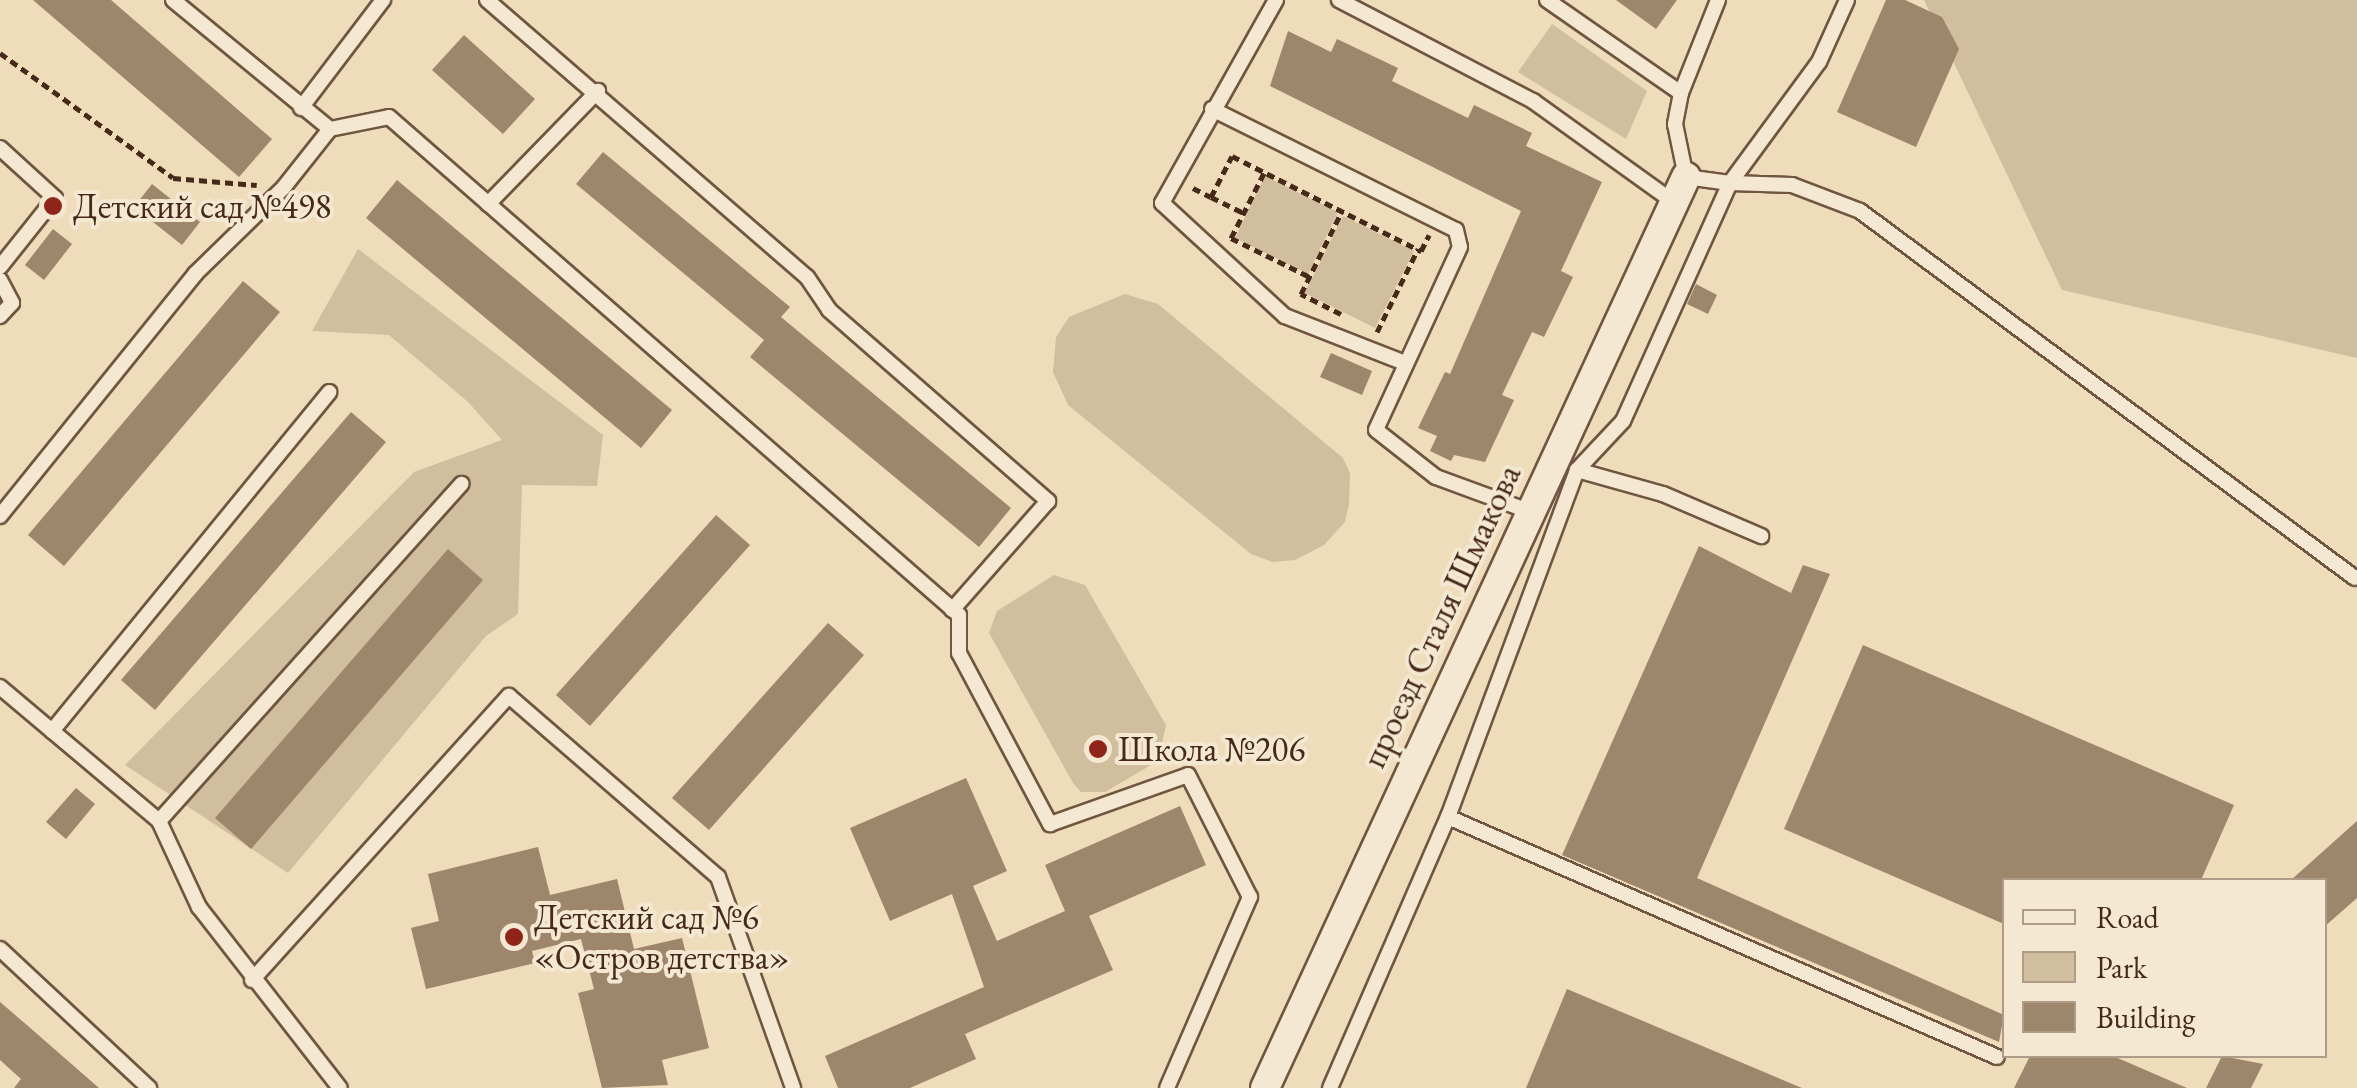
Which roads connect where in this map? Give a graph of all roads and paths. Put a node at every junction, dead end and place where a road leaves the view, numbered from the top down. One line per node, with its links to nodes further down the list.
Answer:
1 (173, 0): 12 (lane)
2 (383, 0): 12 (lane)
3 (487, 0): 10 (lane)
4 (1276, 0): 13 (lane)
5 (1339, 0): 23 (lane)
6 (1547, 0): 11 (lane)
7 (1718, 0): 11 (lane)
8 (1846, 0): 19 (lane)
9 (0, 53): 20 (path)
10 (598, 91): 22 (lane); 44 (lane)
11 (1680, 93): 17 (lane)
12 (302, 108): 14 (lane)
13 (1212, 109): 18 (lane); 26 (lane)
14 (330, 129): 20 (lane); 22 (lane)
15 (0, 148): 28 (lane)
16 (1264, 172): 21 (path); 24 (path); 25 (path)
17 (1686, 176): 19 (lane); 23 (street, проезд Сталя Шмакова)
18 (1173, 177): 21 (path); 35 (lane)
19 (1730, 184): 38 (lane); 43 (lane)
20 (284, 188): 41 (lane)
21 (1211, 196): 25 (path)
22 (488, 204): 44 (lane)
23 (1676, 204): 40 (street, проезд Сталя Шмакова)
24 (1342, 212): 27 (path); 29 (path)
25 (1244, 213): 29 (path)
26 (1436, 220): 27 (path); 36 (lane)
27 (1418, 249): 34 (path)
28 (0, 267)
29 (1310, 277): 32 (path)
30 (0, 280): 31 (lane)
31 (0, 316)
32 (1347, 317)
33 (1362, 324): 34 (path)
34 (1377, 332): 35 (path)
35 (1369, 349): 36 (lane)
36 (1405, 363): 40 (lane)
37 (329, 392): 47 (lane)
38 (1577, 470): 42 (lane); 48 (lane)
39 (461, 484): 49 (lane)
40 (1531, 512): 57 (street, проезд Сталя Шмакова)
41 (0, 516)
42 (1761, 536)
43 (2356, 578)
44 (952, 610): 56 (lane)
45 (5, 692): 46 (lane); 47 (lane)
46 (0, 710)
47 (52, 731): 49 (lane)
48 (1448, 817): 52 (lane); 58 (lane)
49 (159, 820): 51 (lane)
50 (0, 949): 53 (lane)
51 (252, 980): 54 (lane); 55 (lane)
52 (1997, 1056)
53 (149, 1088)
54 (340, 1088)
55 (793, 1088)
56 (1167, 1088)
57 (1265, 1088)
58 (1330, 1088)

